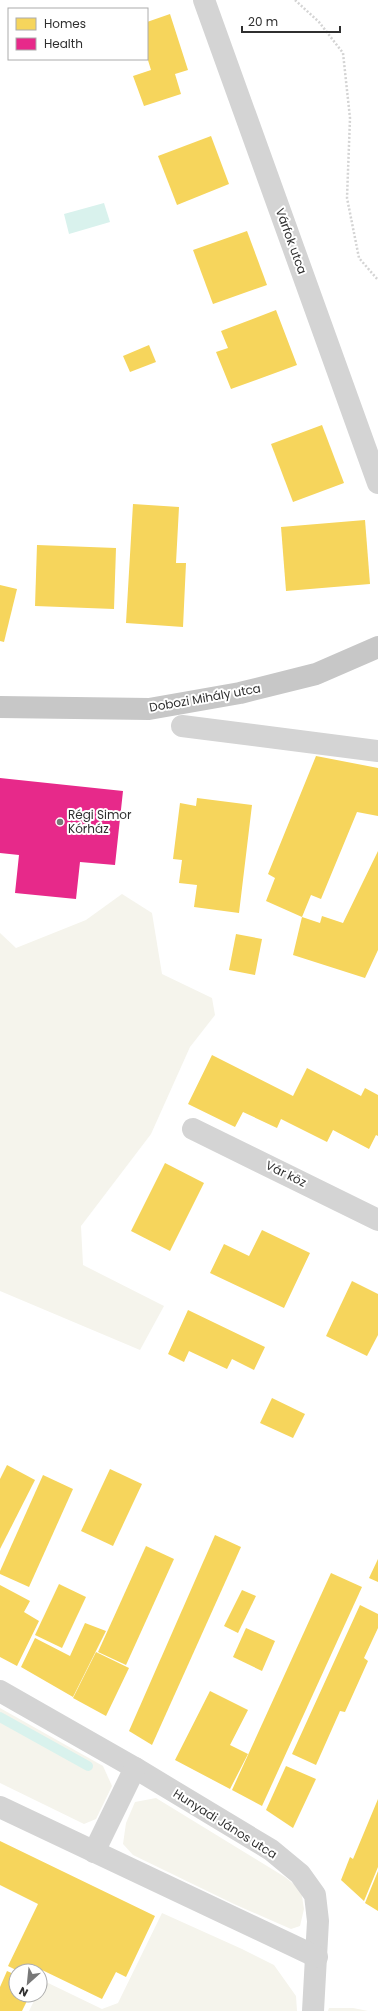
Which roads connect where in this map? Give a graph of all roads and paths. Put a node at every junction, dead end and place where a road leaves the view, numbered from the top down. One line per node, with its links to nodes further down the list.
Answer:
1 (204, 0): 4 (street, Várfok utca)
2 (295, 0): 3 (path)
3 (378, 280)
4 (378, 483)
5 (378, 647): 6 (main road, Dobozi Mihály utca)
6 (0, 707)
7 (182, 726): 8 (street, Dobozi Mihály utca)
8 (378, 751)
9 (193, 1129): 10 (street, Vár köz)
10 (378, 1220)
11 (0, 1691): 12 (street, Hunyadi János utca)
12 (135, 1768): 14 (street); 15 (street, Hunyadi János utca)
13 (0, 1807): 14 (street)
14 (94, 1852): 15 (street)
15 (317, 1957): 16 (street, Hunyadi János utca)
16 (313, 2011)

